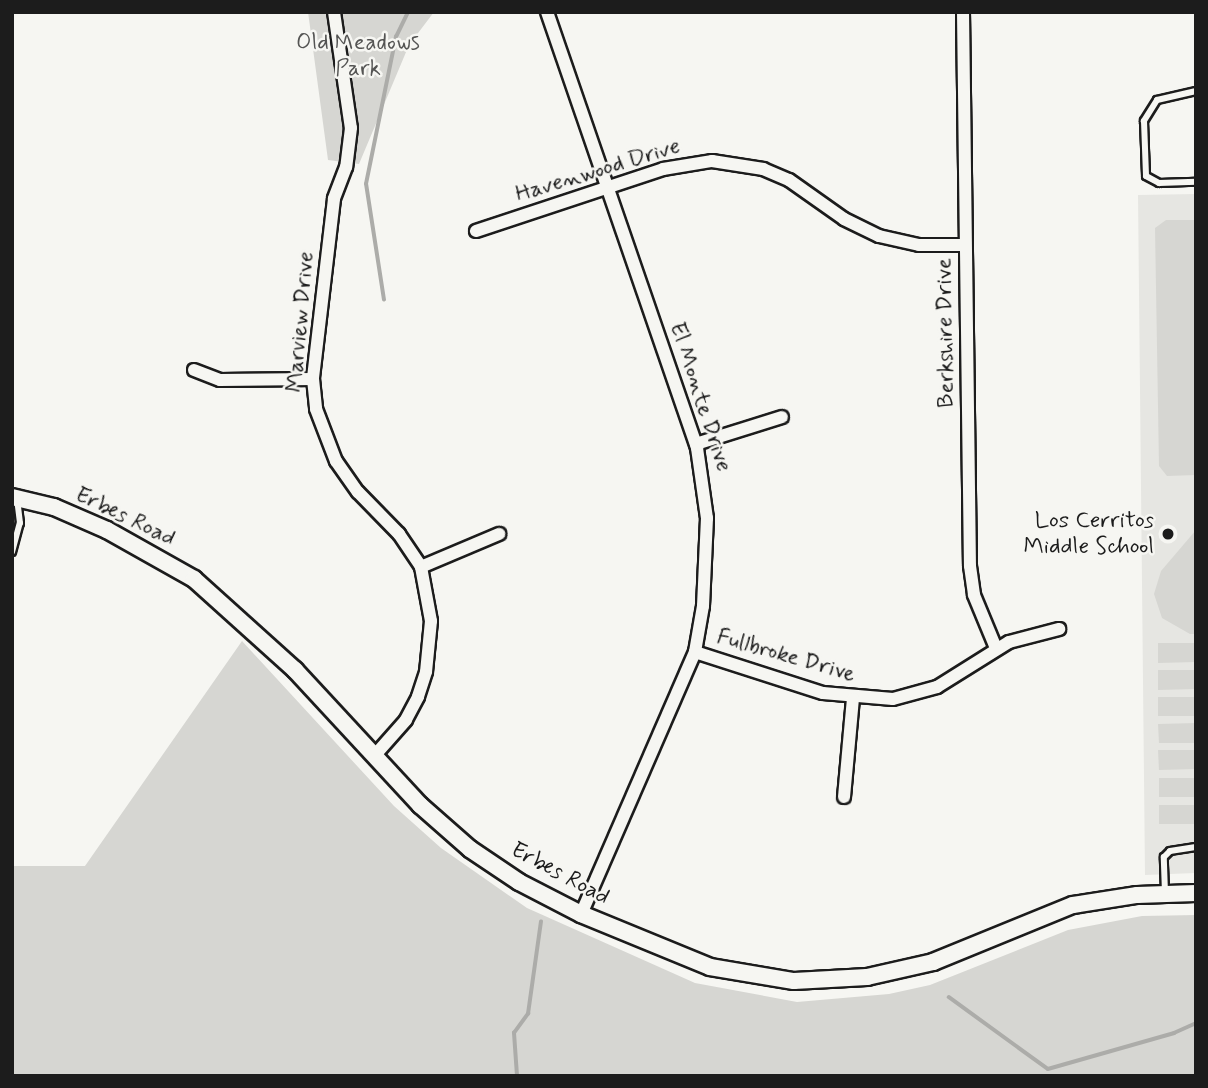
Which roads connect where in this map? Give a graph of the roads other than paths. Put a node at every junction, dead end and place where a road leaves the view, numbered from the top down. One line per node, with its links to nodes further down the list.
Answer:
1 (334, 12): 10 (street, Marview Drive)
2 (547, 12): 6 (street, El Monte Drive)
3 (963, 12): 8 (street, Berkshire Drive)
4 (1196, 91): 5 (lane)
5 (1196, 182)
6 (608, 188): 7 (street, Havenwood Drive); 8 (street, Havenwood Drive); 12 (street, El Monte Drive)
7 (476, 231)
8 (965, 245): 18 (street, Berkshire Drive)
9 (194, 370): 10 (street)
10 (313, 379): 16 (street, Marview Drive)
11 (782, 417): 12 (street)
12 (696, 443): 19 (street, El Monte Drive)
13 (14, 499): 15 (lane); 21 (main road, Erbes Road)
14 (499, 534): 16 (street)
15 (12, 552)
16 (421, 567): 21 (street, Marview Drive)
17 (1059, 629): 18 (street, Fullbroke Drive)
18 (996, 648): 20 (street, Fullbroke Drive)
19 (695, 652): 20 (street, Fullbroke Drive); 26 (street, El Monte Drive)
20 (853, 699): 22 (street)
21 (375, 755): 26 (main road, Erbes Road)
22 (844, 797)
23 (1196, 847): 24 (lane)
24 (1165, 893): 25 (main road, Erbes Road); 26 (main road, Erbes Road)
25 (1196, 893)
26 (581, 914)

